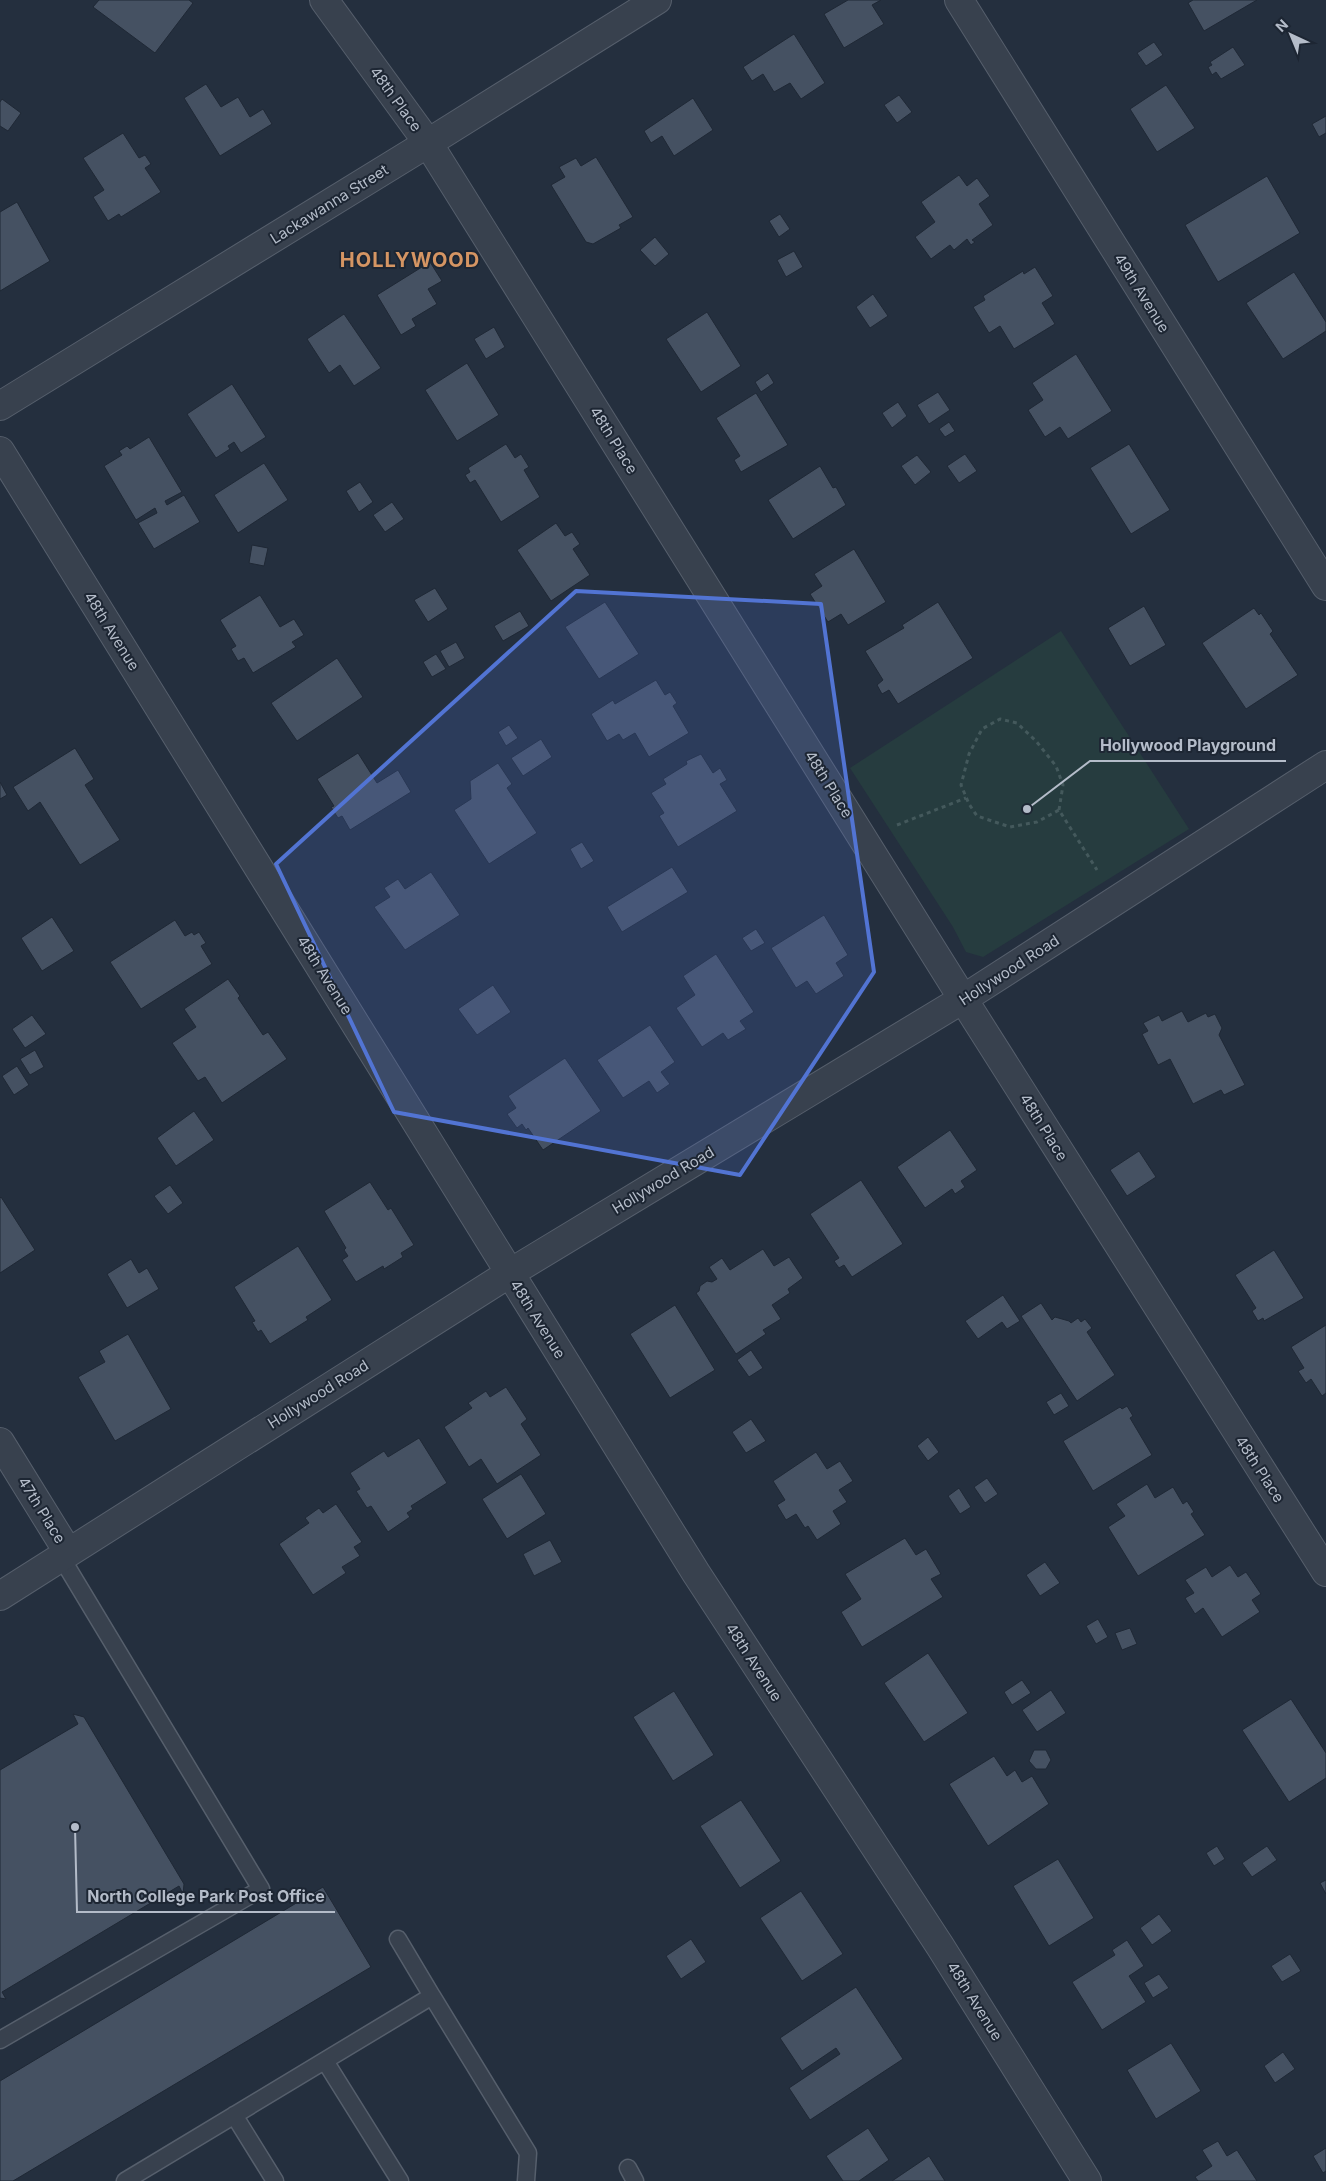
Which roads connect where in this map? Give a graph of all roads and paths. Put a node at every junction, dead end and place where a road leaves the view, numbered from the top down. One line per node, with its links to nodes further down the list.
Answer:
1 (324, 0): 4 (street, 48th Place)
2 (657, 0): 4 (street, Lackawanna Street)
3 (959, 0): 7 (street, 49th Avenue)
4 (428, 143): 5 (street, Lackawanna Street); 11 (street, 48th Place)
5 (0, 406)
6 (0, 451): 14 (street, 48th Avenue)
7 (1326, 586)
8 (1326, 766): 12 (street, Hollywood Road)
9 (966, 798): 10 (path); 10 (path); 11 (path)
10 (1059, 810): 12 (path)
11 (866, 844): 13 (street, 48th Place)
12 (1115, 901): 13 (street, Hollywood Road)
13 (963, 999): 14 (street, Hollywood Road); 17 (street, 48th Place)
14 (510, 1273): 16 (street, Hollywood Road); 28 (street, 48th Avenue)
15 (0, 1442): 16 (street, 47th Place)
16 (64, 1554): 18 (street, Hollywood Road); 21 (lane)
17 (1326, 1572)
18 (0, 1596)
19 (398, 1940): 20 (lane)
20 (432, 1996): 22 (lane); 27 (lane)
21 (0, 2040)
22 (325, 2061): 23 (lane); 26 (lane)
23 (234, 2115): 24 (lane); 25 (lane)
24 (125, 2181)
25 (275, 2181)
26 (400, 2181)
27 (526, 2181)
28 (1086, 2181)

